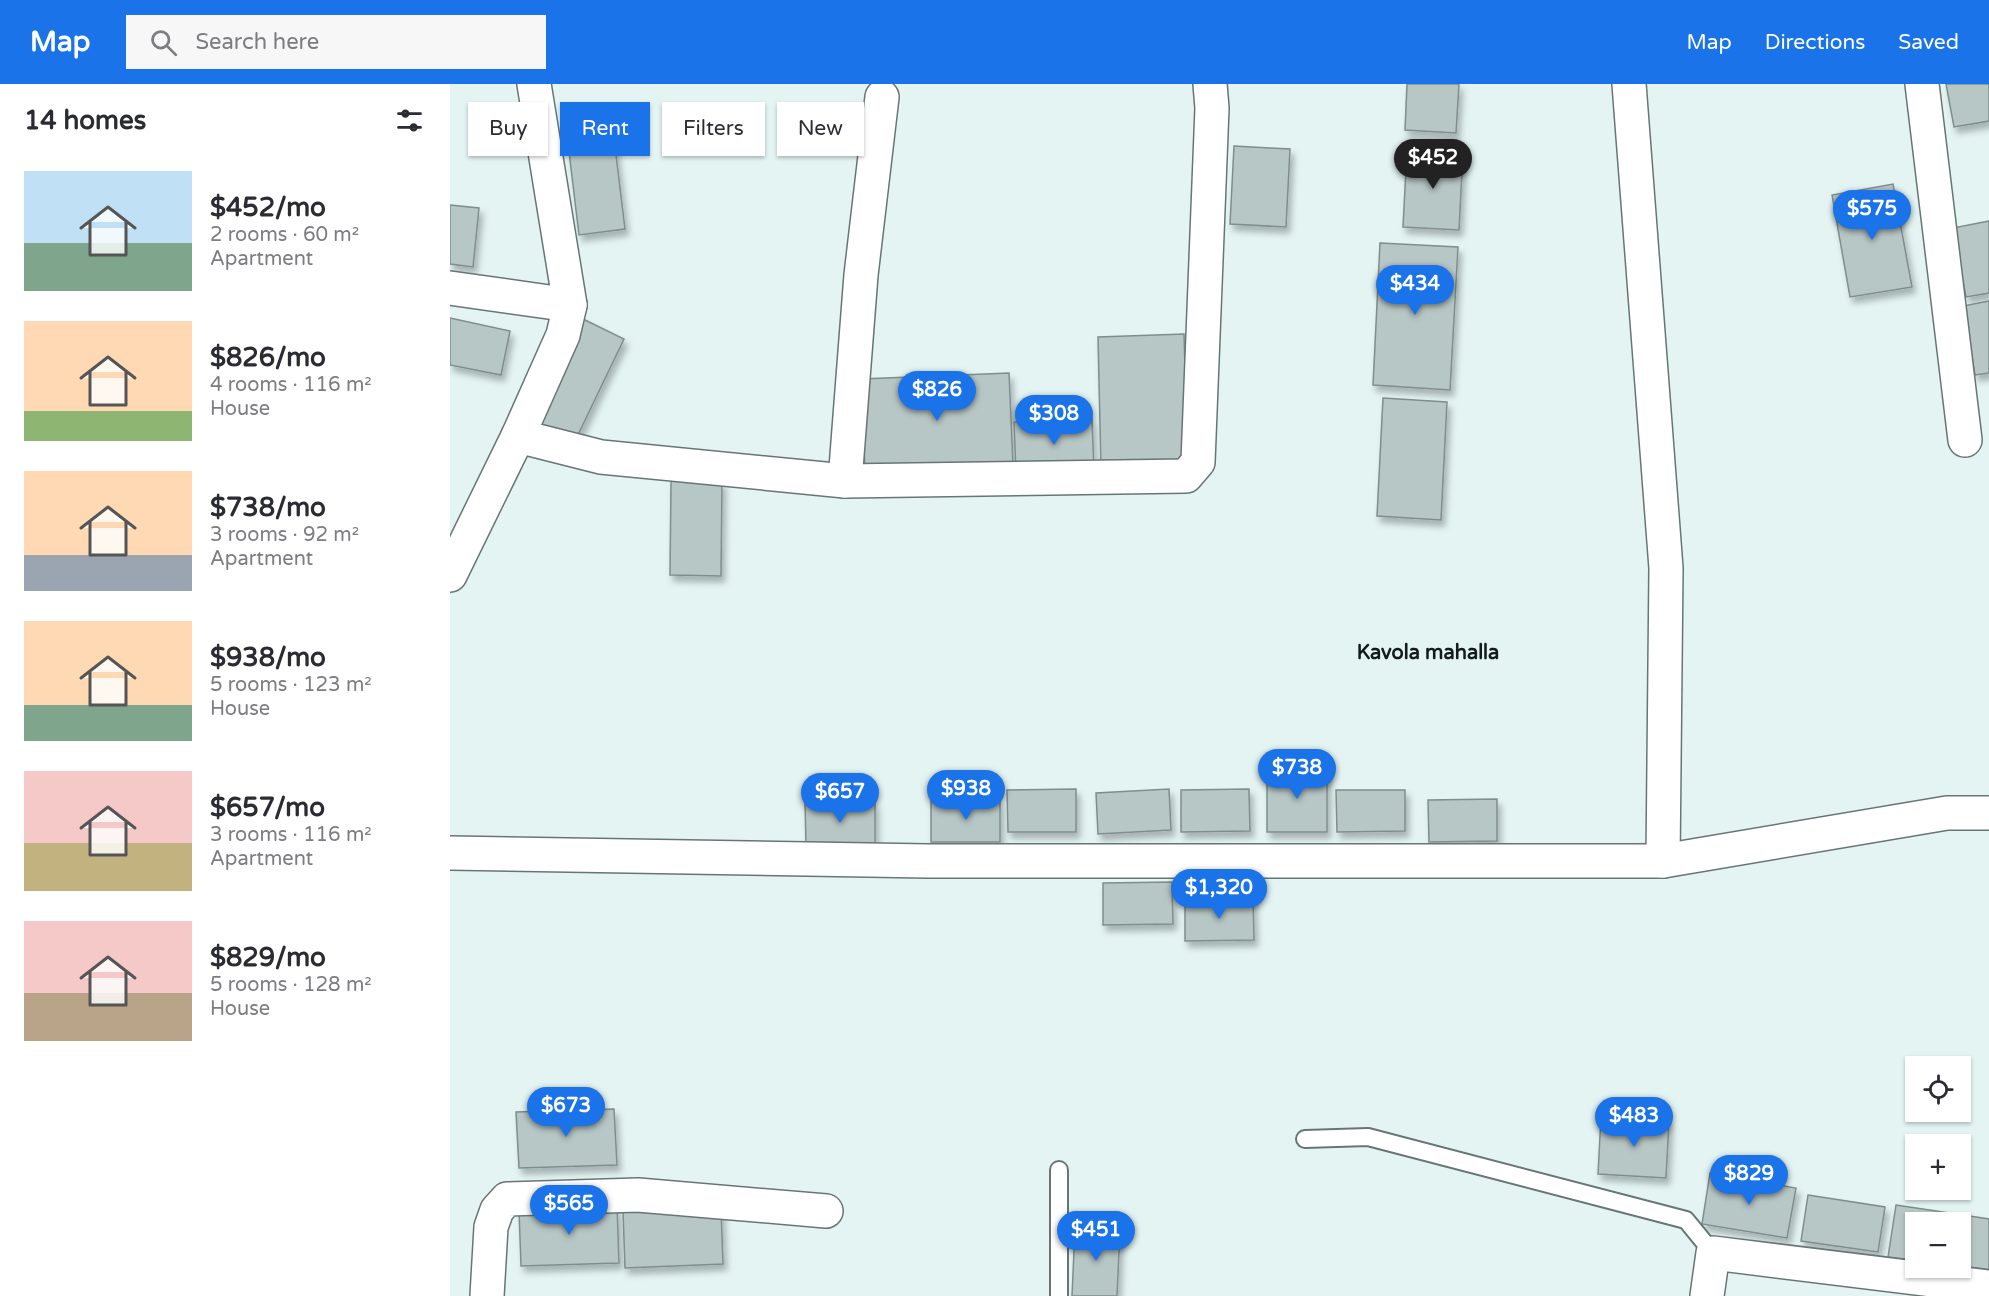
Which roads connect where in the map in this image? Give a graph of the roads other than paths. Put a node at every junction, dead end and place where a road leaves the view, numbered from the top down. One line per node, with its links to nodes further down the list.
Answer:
1 (534, 84): 7 (street)
2 (1210, 84): 10 (street)
3 (1629, 84): 14 (street)
4 (1922, 84): 9 (street)
5 (882, 97): 10 (street)
6 (450, 288): 7 (street)
7 (570, 305): 8 (street)
8 (518, 436): 10 (street); 11 (street)
9 (1965, 440)
10 (845, 481)
11 (450, 575)
12 (1989, 813): 14 (street)
13 (450, 853): 14 (street)
14 (1663, 861)
15 (1305, 1139): 18 (lane)
16 (1059, 1170): 21 (lane)
17 (826, 1211): 20 (street)
18 (1713, 1253): 19 (street); 22 (street)
19 (1989, 1287)
20 (487, 1296)
21 (1059, 1296)
22 (1707, 1296)

